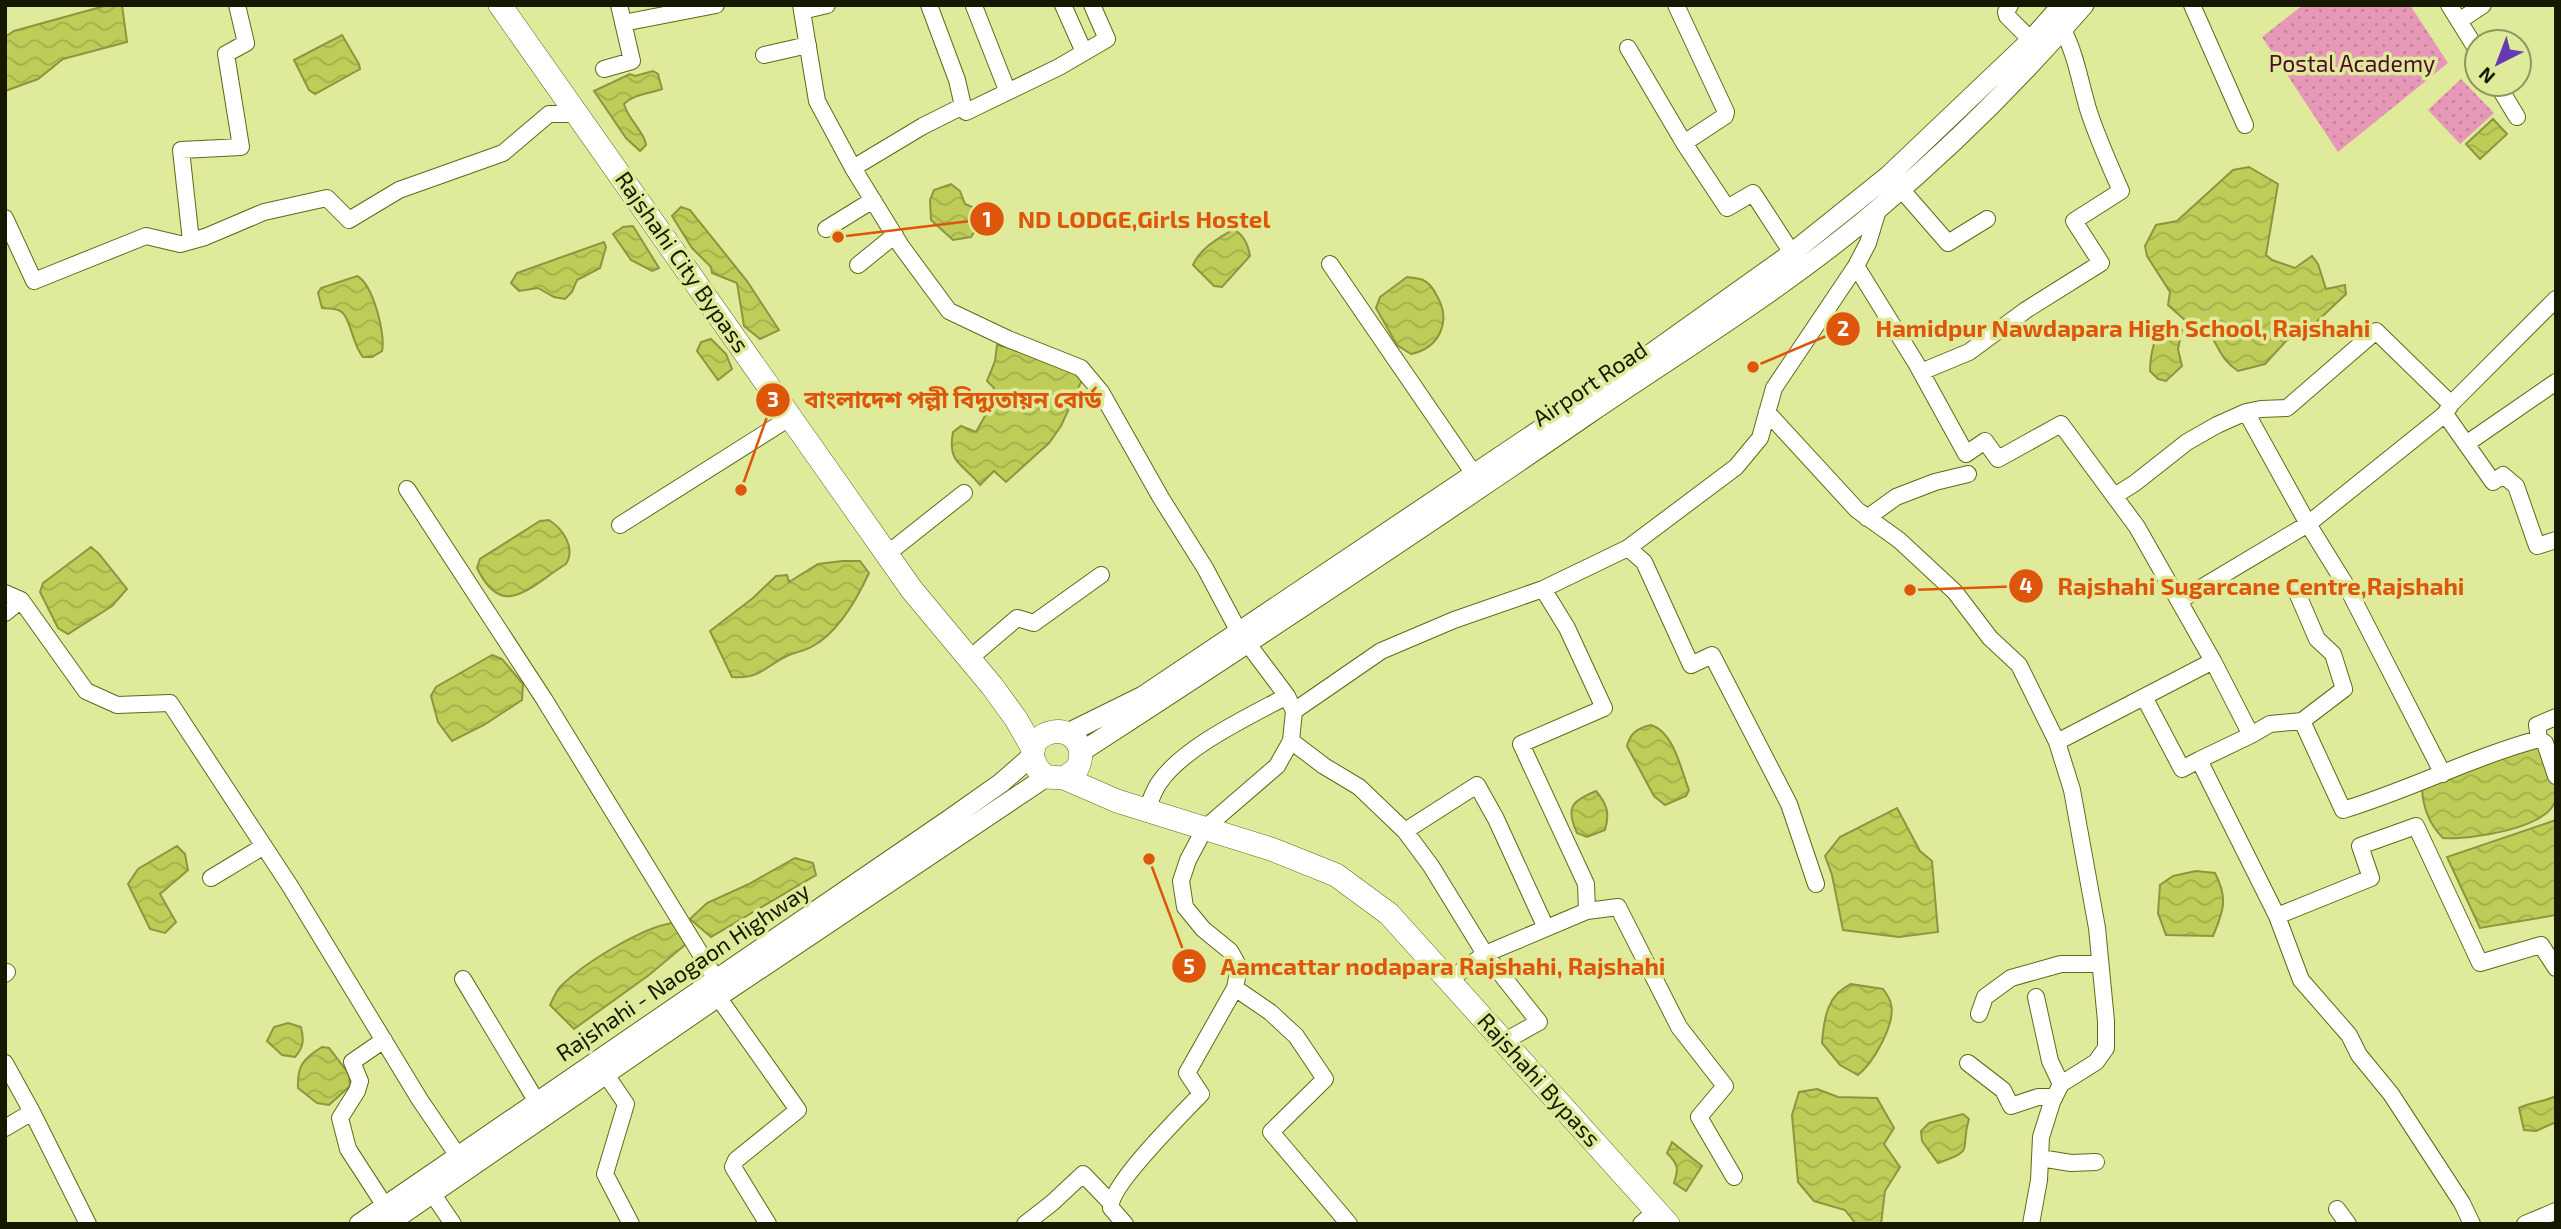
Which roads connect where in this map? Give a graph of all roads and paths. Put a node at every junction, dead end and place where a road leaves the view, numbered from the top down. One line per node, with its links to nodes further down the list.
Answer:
1 (237, 5): 43 (street)
2 (500, 5): 31 (highway, Rajshahi City Bypass)
3 (619, 5): 19 (street)
4 (716, 5): 19 (street)
5 (827, 5): 17 (street)
6 (929, 5): 30 (street)
7 (1063, 5): 25 (street)
8 (1092, 5): 25 (street)
9 (1676, 5): 34 (street)
10 (2010, 5): 22 (street)
11 (2062, 5): 22 (main road, Airport Road)
12 (2084, 5): 21 (main road, Airport Road)
13 (2192, 5): 33 (street)
14 (2449, 5): 18 (street)
15 (2483, 5): 18 (street)
16 (974, 6): 28 (street)
17 (801, 8): 23 (street)
18 (2459, 21): 20 (street)
19 (623, 23): 27 (street)
20 (2463, 28)
21 (2063, 30): 36 (main road, Airport Road); 49 (street)
22 (2031, 40): 44 (main road, Airport Road)
23 (808, 45): 26 (street); 35 (street)
24 (1628, 48): 34 (street)
25 (1084, 52): 28 (street)
26 (764, 55)
27 (604, 69)
28 (1007, 90): 30 (street)
29 (2505, 98): 32 (street)
30 (963, 106): 35 (street)
31 (578, 114): 43 (street); 54 (highway, Rajshahi City Bypass)
32 (2517, 117)
33 (2245, 125)
34 (1684, 143): 44 (street)
35 (853, 168): 37 (street)
36 (1901, 189): 38 (main road, Airport Road); 40 (street)
37 (873, 200): 41 (street); 42 (street)
38 (1878, 210): 47 (street); 74 (main road, Airport Road)
39 (5, 218): 43 (street)
40 (1987, 219)
41 (826, 229)
42 (895, 235): 46 (street); 74 (street)
43 (191, 241)
44 (1792, 253): 56 (main road, Airport Road)
45 (1330, 264): 56 (street)
46 (858, 265)
47 (1856, 266): 49 (street); 52 (street)
48 (2556, 299): 51 (street)
49 (1921, 372): 60 (street)
50 (2556, 383): 55 (street)
51 (2448, 409): 53 (street); 55 (street); 62 (street)
52 (1768, 412): 61 (street); 65 (street)
53 (2246, 412): 60 (street); 62 (street)
54 (791, 417): 63 (street); 66 (highway, Rajshahi City Bypass)
55 (2466, 444): 64 (street)
56 (1474, 474): 74 (main road, Airport Road)
57 (1968, 474): 61 (street)
58 (407, 489): 106 (street)
59 (964, 493): 66 (street)
60 (2116, 495): 72 (street)
61 (1867, 518): 85 (street)
62 (2308, 524): 72 (street); 89 (street)
63 (621, 525)
64 (2556, 540)
65 (1628, 548): 69 (street); 97 (street)
66 (887, 554): 75 (highway, Rajshahi City Bypass)
67 (1101, 575): 75 (street)
68 (2295, 588): 81 (street)
69 (1543, 589): 79 (street); 98 (street)
70 (5, 593): 71 (street)
71 (21, 600): 73 (street); 95 (street)
72 (2179, 601): 76 (street)
73 (5, 613)
74 (1244, 638): 79 (street); 86 (main road, Airport Road)
75 (969, 659): 77 (highway, Rajshahi City Bypass)
76 (2213, 661): 78 (street); 82 (street)
77 (992, 686): 86 (highway); 87 (highway)
78 (2144, 697): 85 (street); 88 (street)
79 (1291, 704): 84 (street); 92 (street)
80 (2556, 717): 83 (street)
81 (2302, 721): 82 (street); 89 (street)
82 (2251, 735): 88 (street)
83 (2539, 739): 89 (street); 90 (street)
84 (1291, 741): 93 (street); 94 (street)
85 (2057, 742): 102 (street)
86 (1072, 744): 87 (highway); 91 (highway); 92 (highway)
87 (1033, 752): 91 (highway); 106 (main road, Rajshahi - Naogaon Highway)
88 (2199, 760): 99 (street)
89 (2443, 774)
90 (2556, 776)
91 (1055, 778): 92 (highway); 106 (main road, Rajshahi - Naogaon Highway)
92 (1149, 809): 93 (highway, Rajshahi Bypass)
93 (1205, 828): 105 (highway, Rajshahi Bypass); 107 (street)
94 (1405, 831): 100 (street); 101 (street)
95 (264, 846): 96 (street); 110 (street)
96 (211, 878)
97 (1816, 884)
98 (1587, 911): 100 (street); 122 (street)
99 (2277, 916): 103 (street); 139 (street)
100 (1546, 928): 101 (street)
101 (1485, 954): 105 (street); 111 (street)
102 (2099, 964): 109 (street); 115 (street)
103 (2556, 968)
104 (463, 979): 116 (street)
105 (1450, 980): 111 (highway, Rajshahi Bypass)
106 (717, 988): 114 (main road, Rajshahi - Naogaon Highway); 133 (street)
107 (1234, 988): 124 (street); 136 (street)
108 (2036, 997): 115 (street)
109 (1979, 1014)
110 (384, 1040): 119 (street); 127 (street)
111 (1505, 1041): 128 (highway, Rajshahi Bypass)
112 (5, 1063): 117 (street)
113 (1968, 1063): 115 (street)
114 (601, 1067): 116 (main road, Rajshahi - Naogaon Highway); 123 (main road, Rajshahi - Naogaon Highway); 132 (street)
115 (2058, 1091): 120 (street)
116 (537, 1102): 119 (main road, Rajshahi - Naogaon Highway)
117 (33, 1112): 118 (street); 129 (street)
118 (5, 1128)
119 (458, 1156): 127 (main road, Rajshahi - Naogaon Highway)
120 (2040, 1158): 121 (street); 137 (street)
121 (2096, 1162)
122 (1734, 1177)
123 (432, 1193): 127 (main road, Rajshahi - Naogaon Highway); 131 (street)
124 (1110, 1202): 134 (street); 135 (street)
125 (2337, 1209): 138 (street)
126 (2556, 1211): 140 (street)
127 (387, 1215): 130 (main road, Rajshahi - Naogaon Highway)
128 (1655, 1219)
129 (88, 1224)
130 (359, 1224)
131 (453, 1224)
132 (631, 1224)
133 (768, 1224)
134 (1025, 1224)
135 (1125, 1224)
136 (1349, 1224)
137 (2031, 1224)
138 (2348, 1224)
139 (2472, 1224)
140 (2525, 1224)

